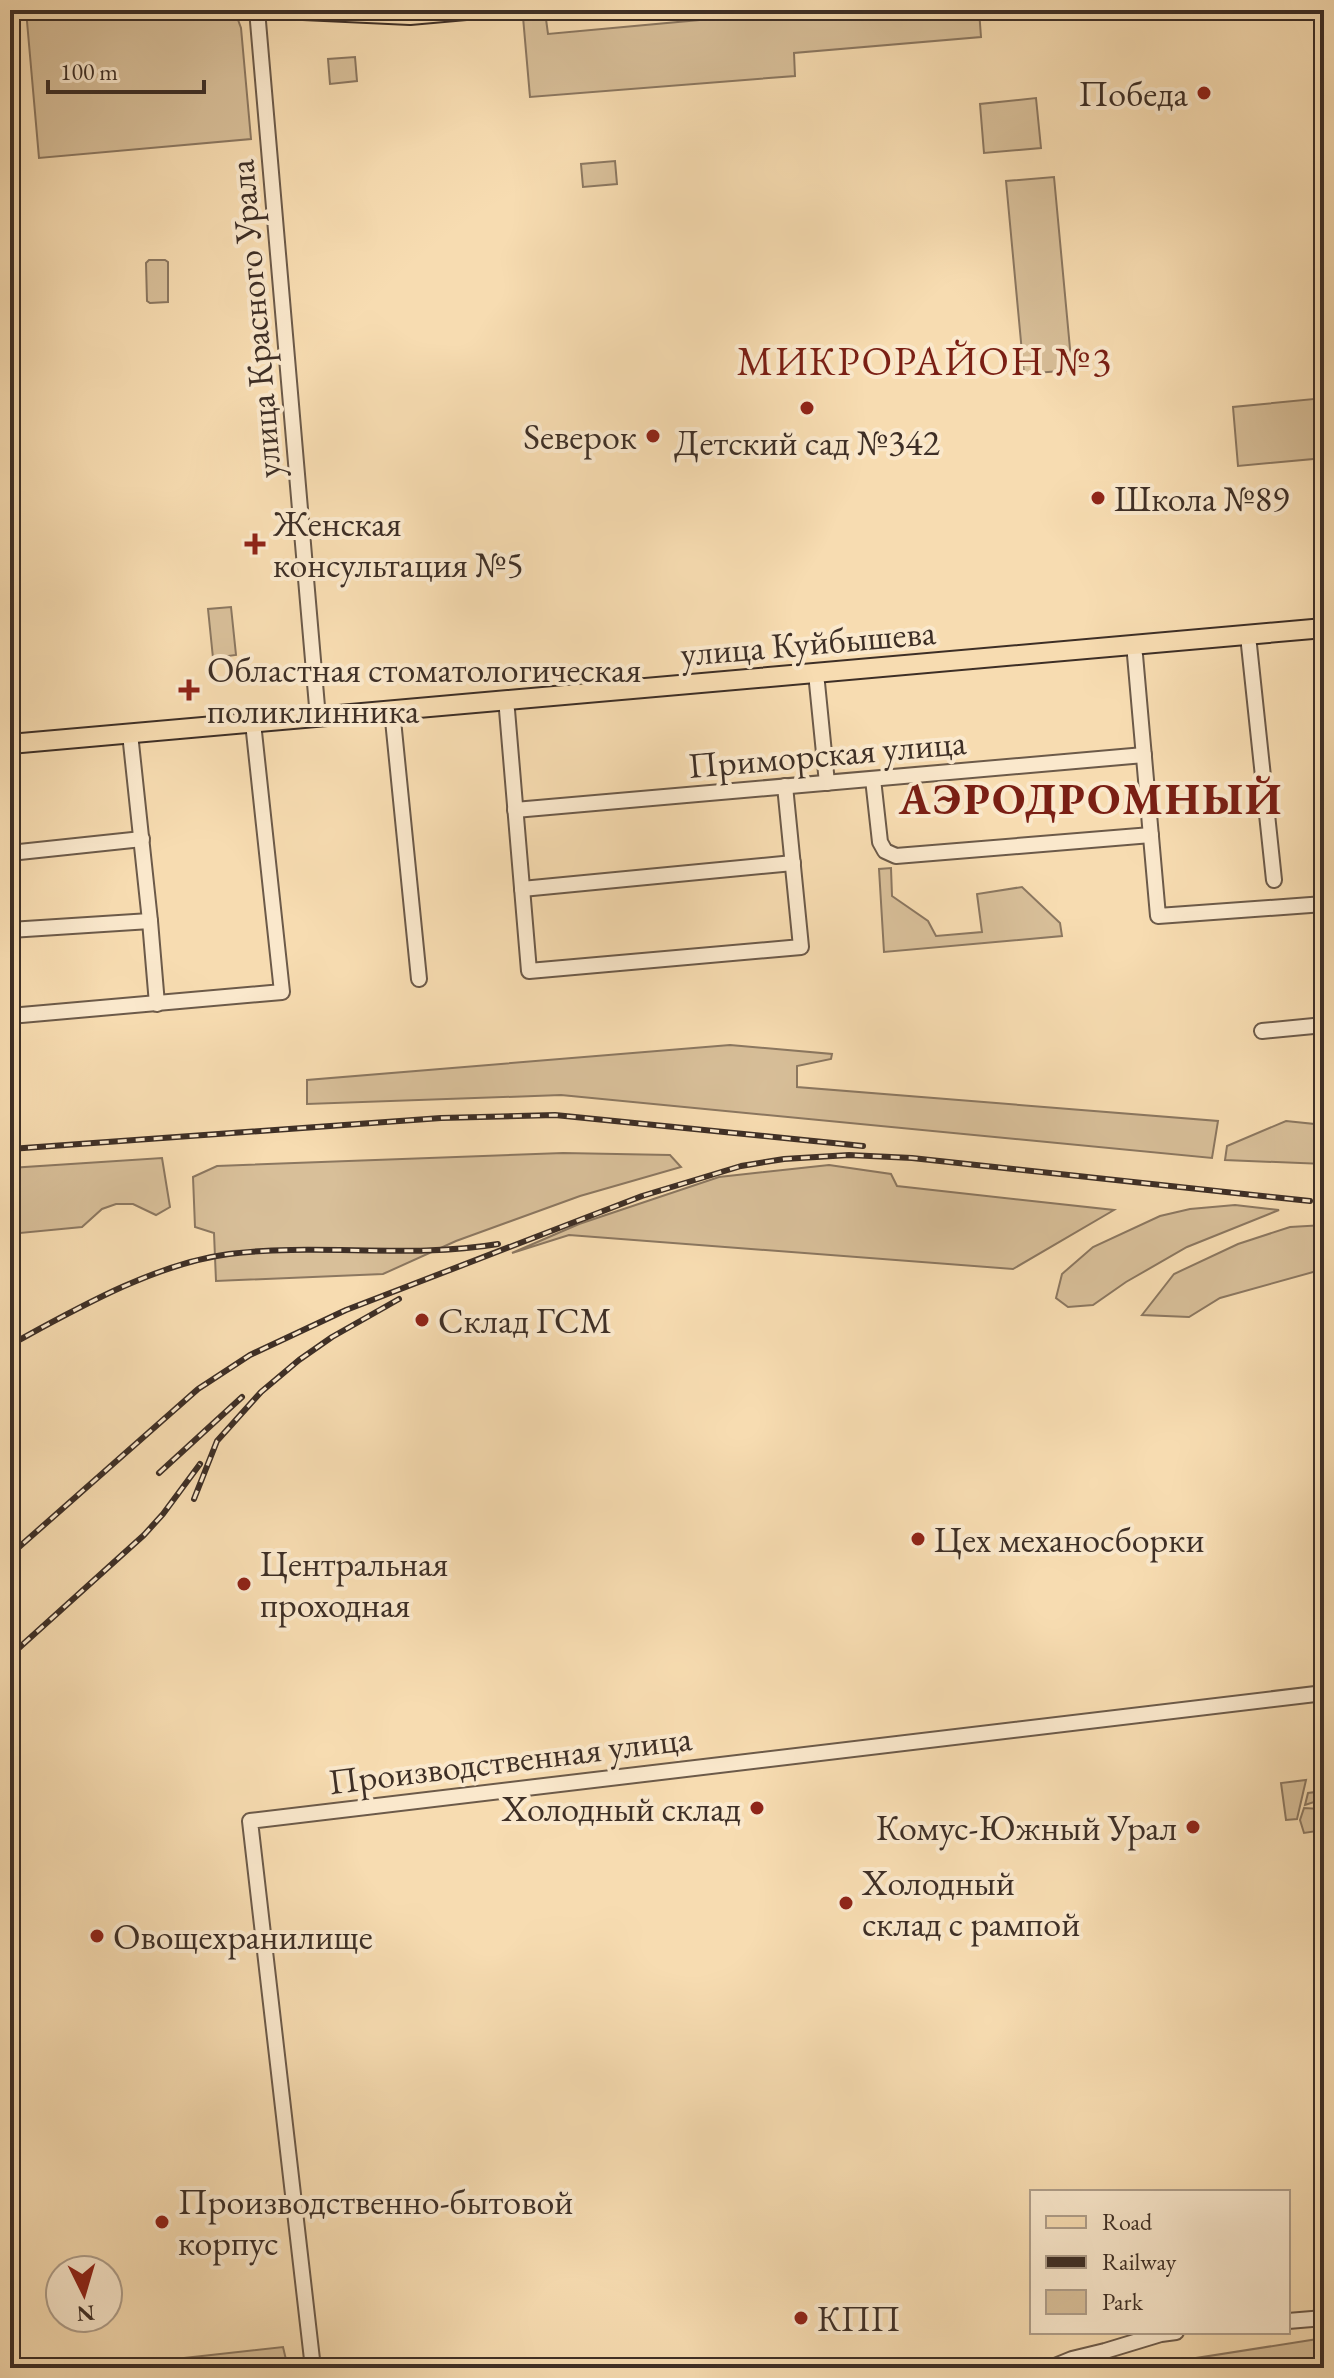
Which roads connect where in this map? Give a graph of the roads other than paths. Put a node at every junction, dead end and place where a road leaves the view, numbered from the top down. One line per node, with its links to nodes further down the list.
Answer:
1 (257, 10): 11 (street, улица Красного Урала)
2 (303, 10): 3 (main road)
3 (466, 10)
4 (1324, 628): 6 (main road, улица Куйбышева)
5 (1324, 638): 6 (main road, улица Куйбышева)
6 (1249, 640): 7 (main road, улица Куйбышева); 25 (street)
7 (1135, 650): 8 (main road, улица Куйбышева); 16 (street)
8 (816, 678): 9 (main road, улица Куйбышева); 18 (street)
9 (506, 706): 10 (main road, улица Куйбышева); 11 (main road, улица Куйбышева); 20 (street)
10 (393, 720): 11 (main road, улица Куйбышева); 30 (street)
11 (319, 722): 12 (main road, улица Куйбышева); 13 (main road, улица Куйбышева)
12 (254, 732): 13 (main road, улица Куйбышева); 31 (street)
13 (130, 738): 14 (main road, улица Куйбышева); 15 (main road, улица Куйбышева); 22 (street)
14 (10, 744)
15 (10, 752)
16 (1144, 755): 17 (street, Приморская улица); 21 (street)
17 (873, 779): 18 (street, Приморская улица); 21 (street)
18 (827, 783): 19 (street, Приморская улица)
19 (785, 786): 20 (street, Приморская улица); 24 (street)
20 (515, 810): 26 (street)
21 (1151, 835): 27 (street)
22 (142, 839): 23 (street); 28 (street)
23 (10, 853)
24 (793, 863): 26 (street); 26 (street)
25 (1274, 880)
26 (522, 889)
27 (1324, 904)
28 (150, 921): 29 (street); 31 (street)
29 (10, 930)
30 (419, 979)
31 (157, 1004): 32 (street)
32 (10, 1016)
33 (1324, 1025): 34 (street)
34 (1262, 1031)
35 (1324, 1693): 39 (street, Производственная улица)
36 (1324, 2318): 37 (street)
37 (1290, 2321)
38 (1161, 2334): 40 (street)
39 (313, 2368)
40 (1050, 2368)

